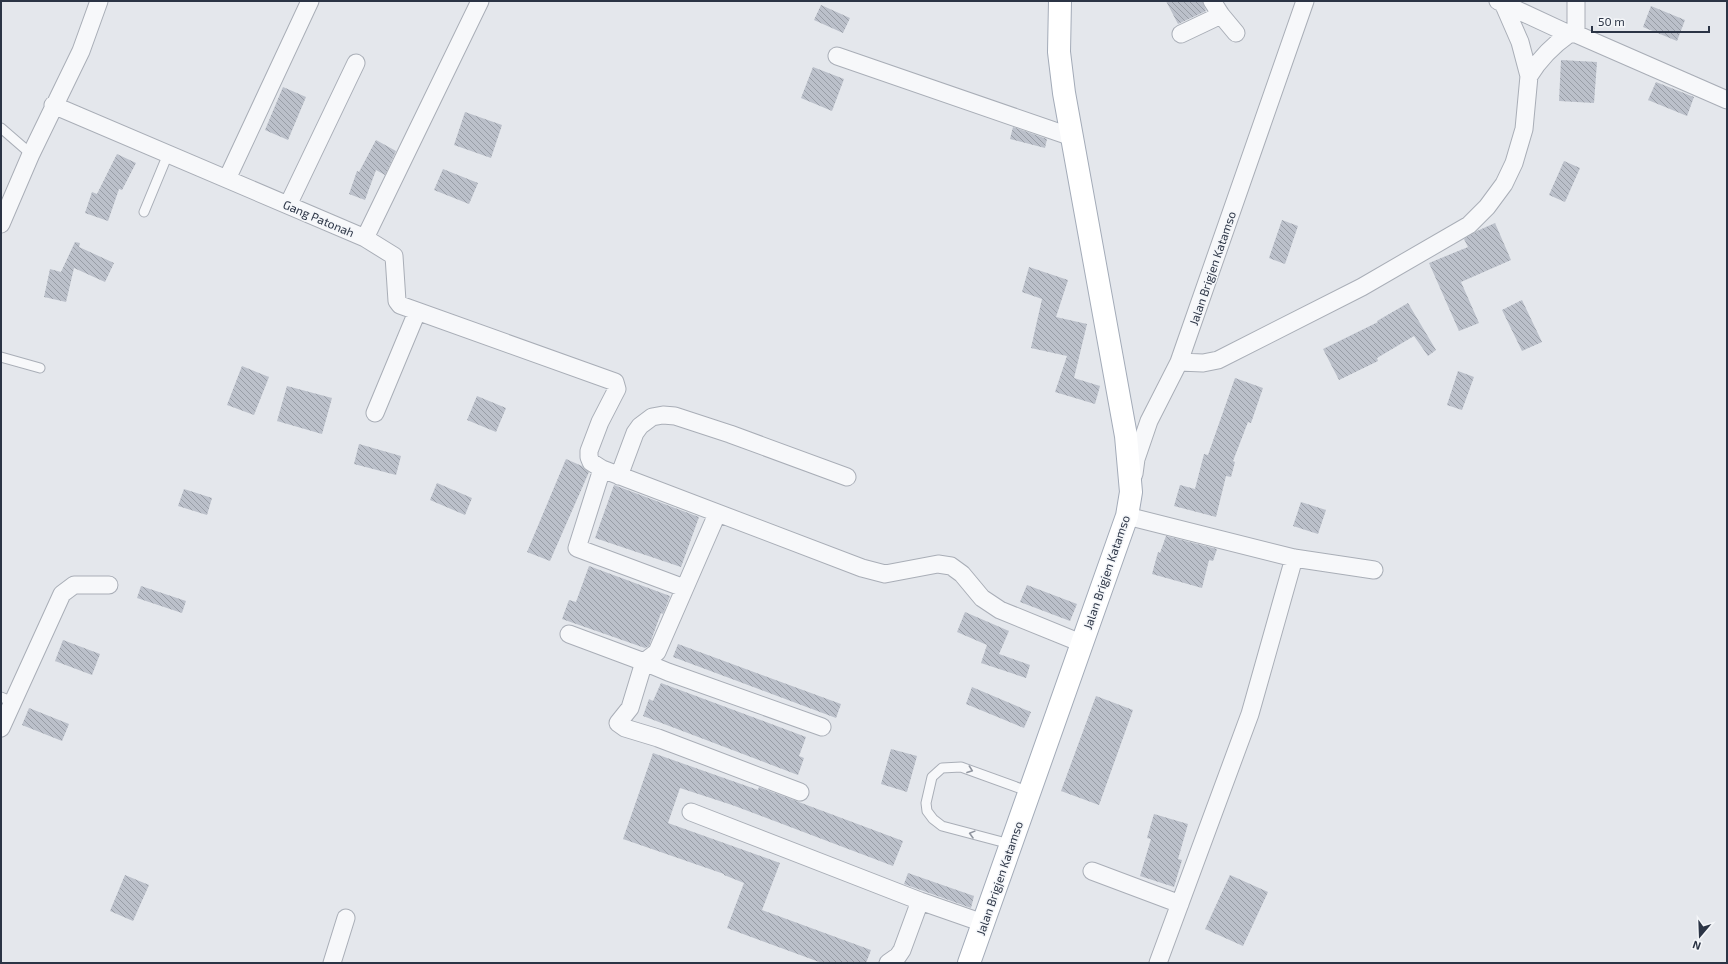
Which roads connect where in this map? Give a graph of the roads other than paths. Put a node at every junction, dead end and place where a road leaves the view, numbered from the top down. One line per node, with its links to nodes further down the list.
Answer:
1 (100, 1): 16 (street)
2 (310, 1): 21 (street)
3 (480, 1): 25 (street, Gang Patonah)
4 (1060, 1): 18 (main road)
5 (1305, 1): 28 (street, Jalan Brigjen Katamso)
6 (1576, 1): 11 (street)
7 (1500, 2): 11 (street); 14 (street)
8 (1216, 8): 9 (street); 10 (street)
9 (1236, 33)
10 (1181, 34)
11 (1573, 34): 14 (street); 15 (street)
12 (837, 56): 18 (street)
13 (356, 63): 22 (street)
14 (1529, 76): 28 (street)
15 (1727, 100)
16 (53, 106): 19 (street); 20 (street, Gang Patonah)
17 (1, 128): 19 (lane)
18 (1072, 137): 34 (main road)
19 (31, 154): 24 (street)
20 (168, 154): 21 (street, Gang Patonah); 23 (lane)
21 (227, 179): 22 (street, Gang Patonah)
22 (288, 205): 25 (street, Gang Patonah)
23 (144, 212)
24 (1, 224)
25 (365, 238): 26 (street)
26 (417, 312): 30 (street); 31 (street)
27 (1, 356): 29 (lane)
28 (1180, 362): 34 (street, Jalan Brigjen Katamso)
29 (40, 368)
30 (375, 413)
31 (602, 469): 32 (street); 40 (street)
32 (619, 476): 33 (street); 35 (street)
33 (847, 477)
34 (1131, 492): 36 (main road, Jalan Brigjen Katamso)
35 (717, 514): 40 (street); 42 (street)
36 (1127, 516): 37 (street); 42 (main road, Jalan Brigjen Katamso)
37 (1294, 558): 38 (street); 53 (street)
38 (1374, 570)
39 (110, 585): 44 (street)
40 (684, 588): 43 (street)
41 (570, 634): 43 (street)
42 (1081, 643): 48 (main road, Jalan Brigjen Katamso)
43 (644, 662): 45 (street); 47 (street)
44 (7, 699): 46 (street)
45 (822, 727)
46 (1, 728)
47 (800, 792)
48 (1030, 792): 50 (main road, Jalan Brigjen Katamso); 50 (lane, one-way to 48)
49 (691, 812): 52 (street)
50 (1010, 844): 55 (main road, Jalan Brigjen Katamso)
51 (1092, 871): 53 (street)
52 (920, 901): 55 (street); 57 (street)
53 (1180, 904): 59 (street)
54 (346, 918): 56 (street)
55 (983, 923): 58 (main road, Jalan Brigjen Katamso)
56 (332, 963)
57 (888, 963)
58 (969, 963)
59 (1158, 963)

